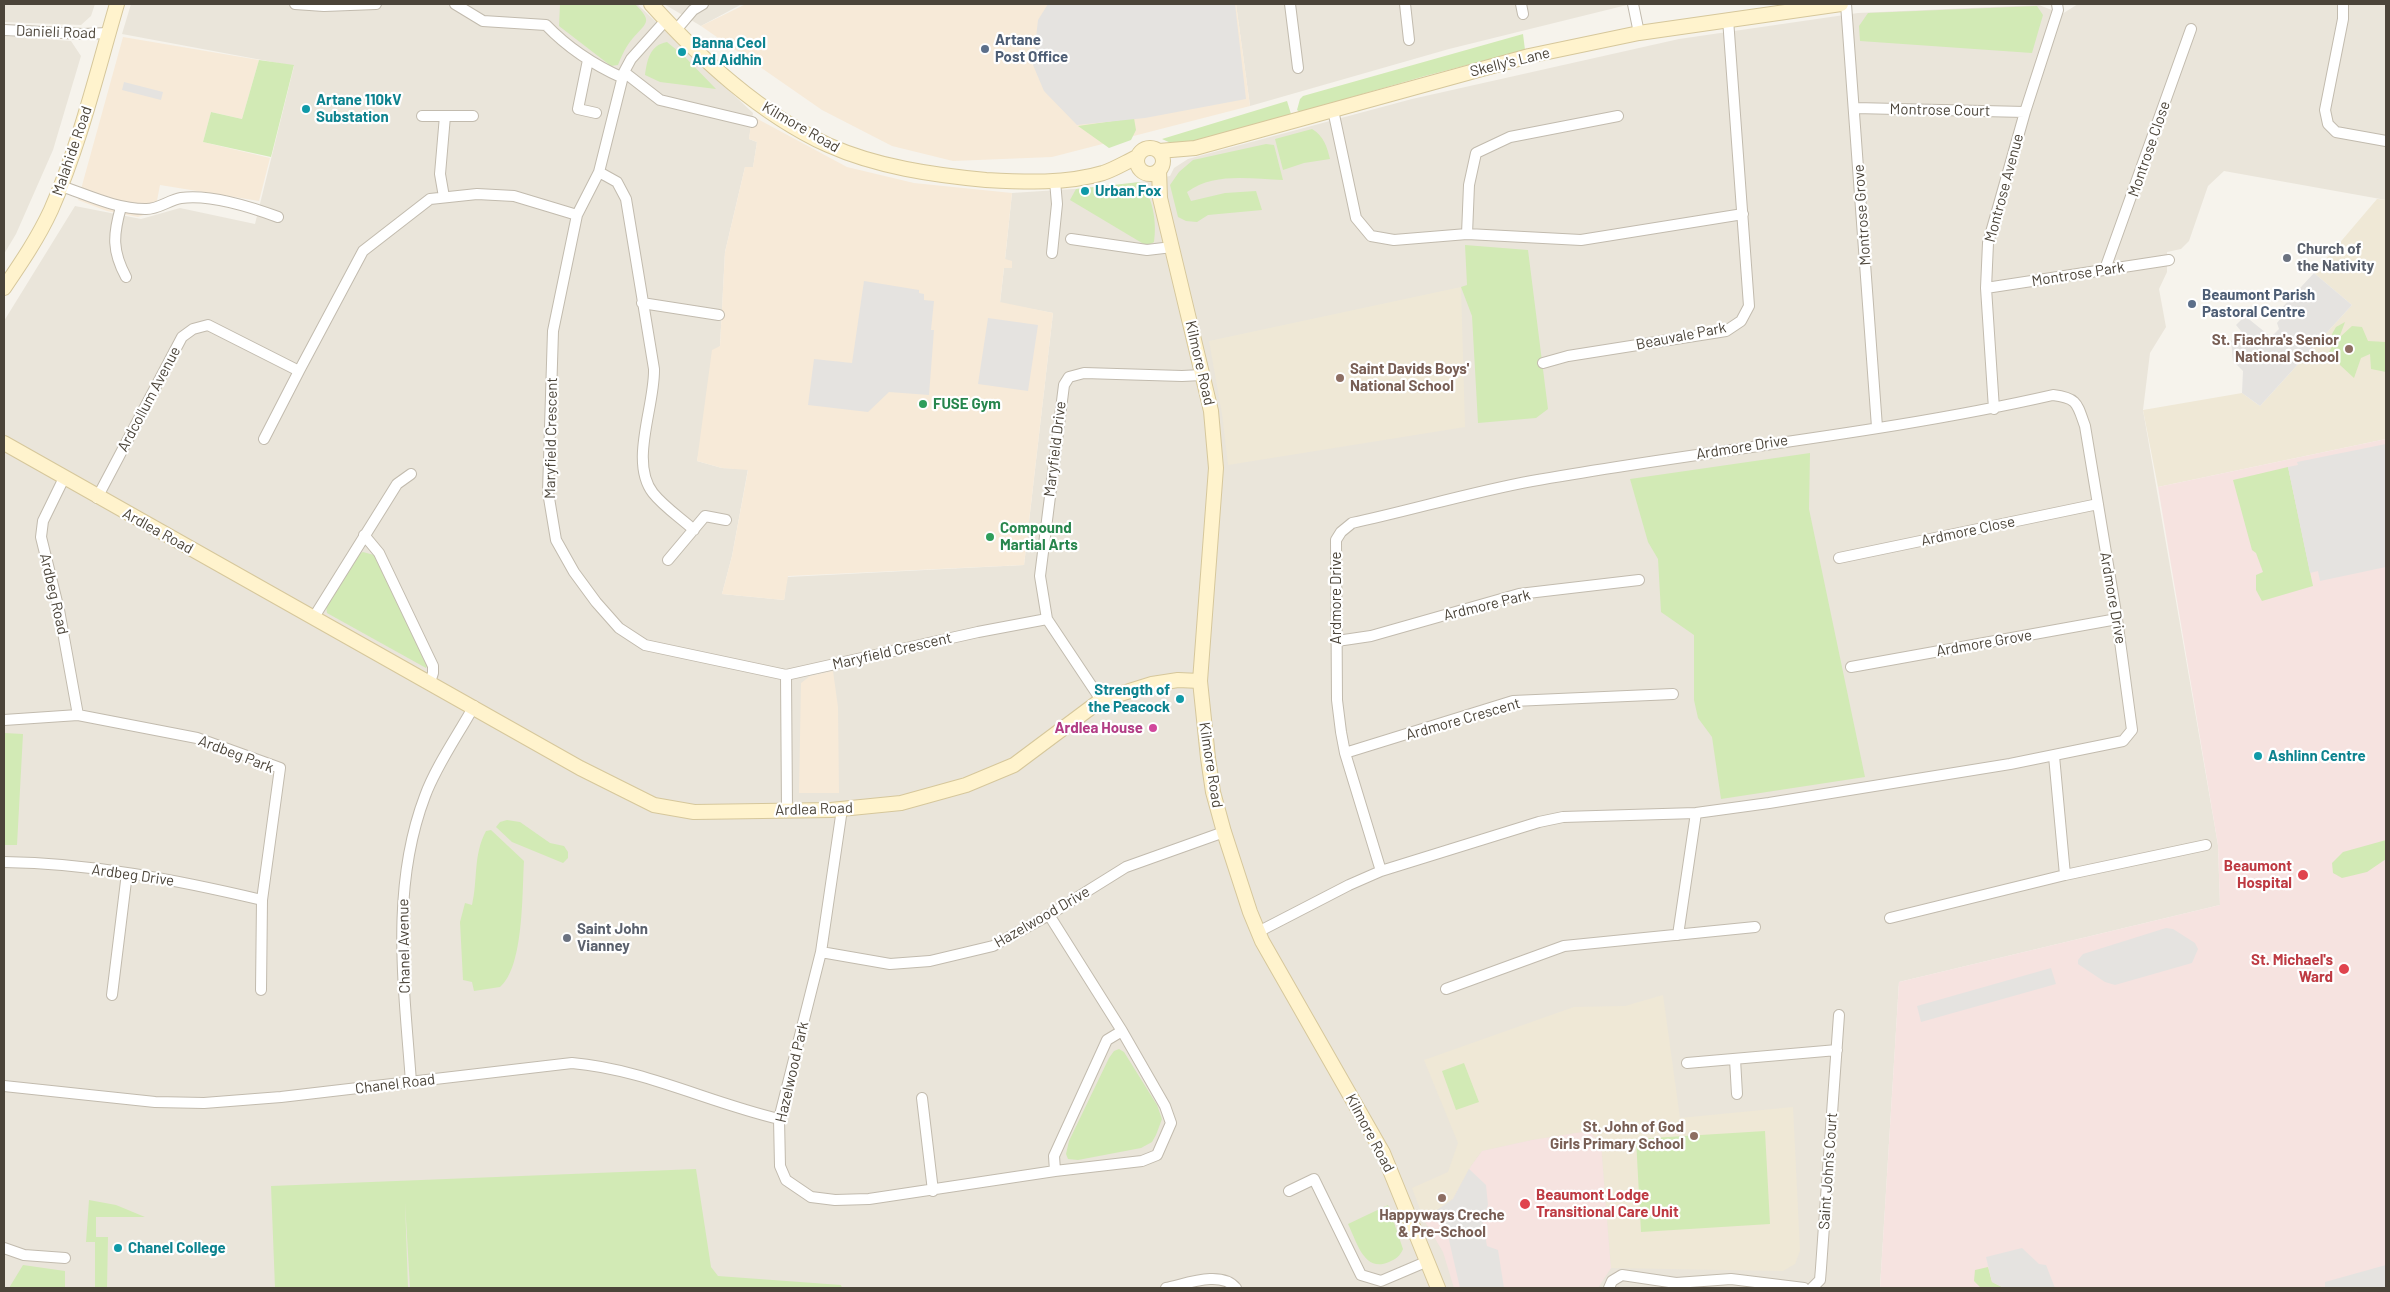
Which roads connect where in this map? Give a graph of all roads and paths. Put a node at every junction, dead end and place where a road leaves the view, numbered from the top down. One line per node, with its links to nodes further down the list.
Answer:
1 (117, 4): 18 (street, Malahide Road)
2 (295, 4): 3 (street)
3 (376, 4)
4 (455, 4): 21 (street)
5 (651, 4): 15 (street, Kilmore Road)
6 (703, 4): 15 (street, Maryfield Crescent)
7 (1290, 4): 22 (street)
8 (1405, 4): 20 (street)
9 (1633, 4): 19 (street)
10 (1841, 4): 14 (street, Skelly's Lane)
11 (1846, 4): 24 (street, Montrose Grove)
12 (2057, 4): 26 (street, Montrose Avenue)
13 (2343, 4): 33 (street)
14 (1728, 19): 19 (street, Skelly's Lane); 46 (street, Beauvale Park)
15 (671, 25): 23 (street, Maryfield Crescent); 41 (street, Kilmore Road)
16 (2191, 29): 54 (street, Montrose Close)
17 (4, 30): 18 (street, Danieli Road)
18 (109, 33): 42 (street, Malahide Road)
19 (1639, 33): 25 (street, Skelly's Lane)
20 (1409, 40)
21 (588, 60): 23 (street); 27 (street)
22 (1298, 68)
23 (624, 75): 32 (street); 38 (street, Maryfield Crescent)
24 (1854, 108): 26 (street, Montrose Court); 64 (street, Montrose Grove)
25 (1333, 110): 34 (street, Skelly's Lane); 49 (street)
26 (2025, 112): 57 (street, Montrose Avenue)
27 (596, 113)
28 (422, 116): 29 (street)
29 (445, 116): 30 (street); 43 (street)
30 (473, 116)
31 (1618, 116): 49 (street)
32 (752, 122)
33 (2386, 141)
34 (1184, 150): 35 (street, Skelly's Lane); 37 (street, Skelly's Lane)
35 (1159, 151): 36 (street); 37 (street)
36 (1137, 157): 39 (street, Kilmore Road); 40 (street)
37 (1160, 169): 40 (street); 44 (street, Kilmore Road)
38 (599, 172): 47 (street, Maryfield Crescent); 58 (street)
39 (1105, 172): 40 (street, Kilmore Road); 41 (street, Kilmore Road)
40 (1143, 172): 44 (street, Kilmore Road)
41 (1054, 180): 52 (street)
42 (60, 186): 45 (street); 56 (street, Malahide Road)
43 (444, 197): 47 (street); 61 (street)
44 (1160, 198): 51 (street, Kilmore Road)
45 (121, 207): 48 (street); 55 (street)
46 (1743, 214): 49 (street); 60 (street, Beauvale Park)
47 (577, 215): 82 (street, Maryfield Crescent)
48 (278, 217)
49 (1467, 234)
50 (1071, 239): 51 (street)
51 (1172, 247): 62 (street, Kilmore Road)
52 (1052, 253)
53 (2169, 260): 54 (street, Montrose Park)
54 (2106, 269): 57 (street, Montrose Park)
55 (126, 277)
56 (4, 288)
57 (1986, 288): 63 (street, Montrose Avenue)
58 (642, 303): 59 (street); 72 (street)
59 (719, 315)
60 (1543, 363)
61 (299, 371): 65 (street); 69 (street, Ardcollum Avenue)
62 (1202, 375): 78 (street, Maryfield Drive); 83 (street, Kilmore Road)
63 (1994, 408): 64 (street, Ardmore Drive); 70 (street, Ardmore Drive)
64 (1877, 427): 80 (street, Ardmore Drive)
65 (264, 439)
66 (4, 443): 68 (street, Ardlea Road)
67 (411, 474): 73 (street)
68 (64, 478): 69 (street, Ardlea Road); 88 (street, Ardbeg Road)
69 (97, 498): 77 (street, Ardlea Road)
70 (2098, 504): 74 (street, Ardmore Close); 79 (street, Ardmore Drive)
71 (726, 520): 72 (street)
72 (694, 530): 75 (street)
73 (364, 535): 77 (street); 84 (street)
74 (1839, 558)
75 (668, 560)
76 (1639, 580): 80 (street, Ardmore Park)
77 (314, 617): 84 (street, Ardlea Road)
78 (1047, 619): 82 (street, Maryfield Crescent); 86 (street, Maryfield Drive)
79 (2117, 619): 81 (street, Ardmore Grove); 91 (street, Ardmore Drive)
80 (1337, 640): 90 (street, Ardmore Drive)
81 (1851, 667)
82 (786, 675): 93 (street)
83 (1200, 681): 86 (street, Ardlea Road); 95 (street, Kilmore Road)
84 (430, 682): 87 (street, Ardlea Road)
85 (1673, 694): 90 (street, Ardmore Crescent)
86 (1101, 700): 92 (street, Ardlea Road)
87 (474, 706): 93 (street, Ardlea Road); 116 (street, Chanel Avenue)
88 (78, 715): 89 (street, Ardbeg Park); 101 (street, Ardbeg Park)
89 (4, 720)
90 (1345, 753): 98 (street, Ardmore Drive)
91 (2054, 756): 94 (street, Ardmore Drive); 100 (street)
92 (842, 809): 93 (street, Ardlea Road); 107 (street, Hazelwood Park)
93 (787, 810)
94 (1696, 813): 98 (street, Ardmore Drive); 106 (street)
95 (1224, 832): 102 (street, Hazelwood Drive); 105 (street, Kilmore Road)
96 (2206, 845): 100 (street)
97 (4, 862): 99 (street, Ardbeg Drive)
98 (1382, 871): 105 (street, Ardmore Drive)
99 (127, 873): 101 (street, Ardbeg Drive); 110 (street)
100 (2064, 875): 103 (street)
101 (262, 900): 109 (street, Ardbeg Park)
102 (1049, 915): 107 (street, Hazelwood Drive); 112 (street, Hazelwood Park)
103 (1890, 918)
104 (1755, 927): 106 (street)
105 (1258, 932): 126 (street, Kilmore Road)
106 (1678, 935): 108 (street)
107 (821, 952): 120 (street, Hazelwood Park)
108 (1446, 989)
109 (261, 990)
110 (112, 995)
111 (1839, 1015): 113 (street, Saint John's Court)
112 (1122, 1031): 121 (street); 121 (street, Hazelwood Park)
113 (1837, 1050): 114 (street); 132 (street, Saint John's Court)
114 (1735, 1059): 115 (street); 118 (street)
115 (1687, 1063)
116 (411, 1082): 117 (street, Chanel Road); 120 (street, Chanel Road)
117 (4, 1086)
118 (1737, 1094)
119 (922, 1098): 122 (street)
120 (779, 1119): 122 (street, Hazelwood Park)
121 (1055, 1170): 122 (street, Hazelwood Park)
122 (933, 1191)
123 (1289, 1191): 126 (street)
124 (4, 1248): 125 (street)
125 (65, 1258)
126 (1428, 1261): 129 (street, Kilmore Road)
127 (1166, 1288): 128 (street)
128 (1236, 1288)
129 (1438, 1288)
130 (1609, 1288): 131 (street)
131 (1804, 1288)
132 (1812, 1288)

